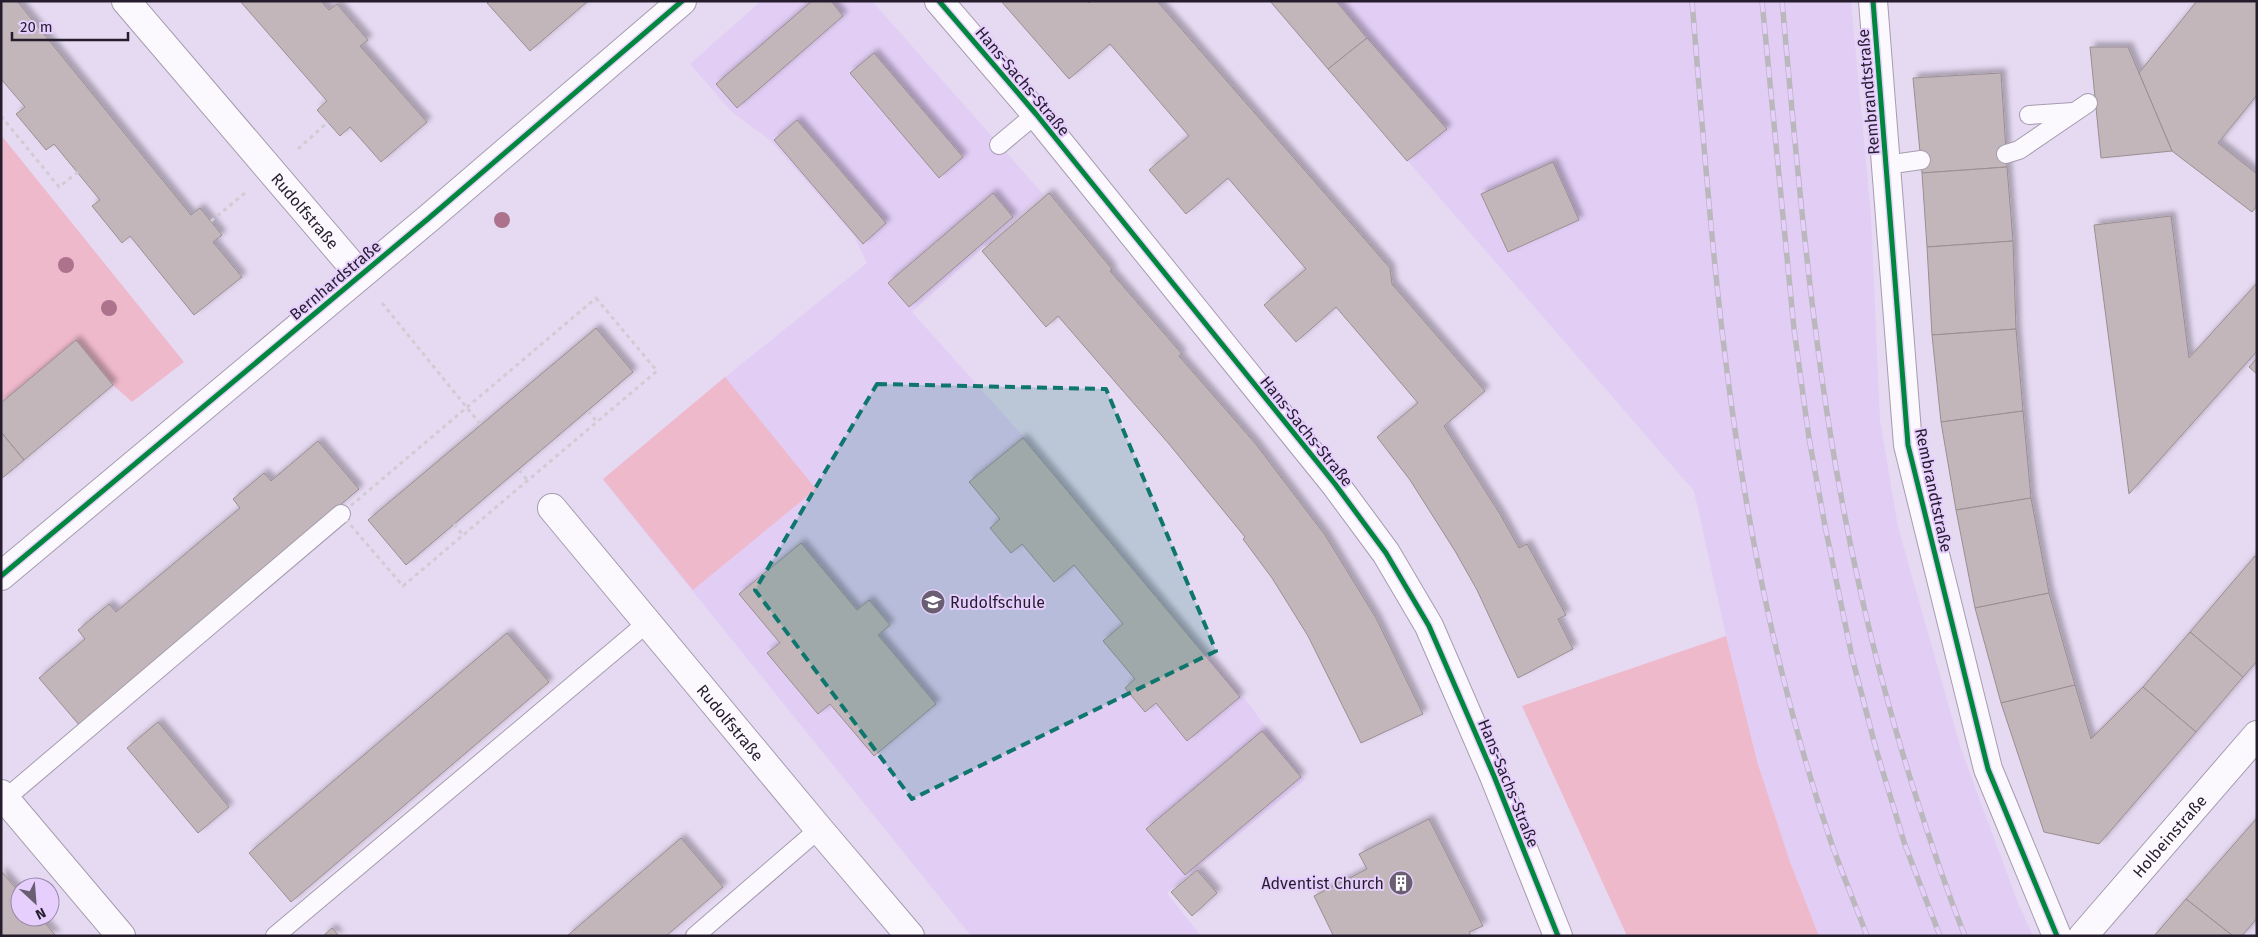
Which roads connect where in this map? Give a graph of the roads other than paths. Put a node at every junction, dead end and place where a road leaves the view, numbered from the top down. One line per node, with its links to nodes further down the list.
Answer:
1 (126, 1): 11 (street, Rudolfstraße)
2 (682, 1): 11 (street, Bernhardstraße)
3 (939, 1): 5 (street, Hans-Sachs-Straße)
4 (1873, 1): 10 (street, Rembrandtstraße)
5 (1036, 114): 7 (lane); 23 (street, Hans-Sachs-Straße)
6 (2029, 116): 8 (lane)
7 (999, 145)
8 (2006, 154)
9 (1921, 160): 10 (lane)
10 (1886, 165): 24 (street, Rembrandtstraße)
11 (360, 275): 14 (street, Bernhardstraße)
12 (552, 508): 15 (street, Rudolfstraße)
13 (341, 514): 17 (lane)
14 (1, 576)
15 (647, 623): 18 (street, Rudolfstraße); 20 (lane)
16 (2257, 735): 25 (street, Holbeinstraße)
17 (3, 796): 19 (street)
18 (819, 829): 21 (lane); 22 (street, Rudolfstraße)
19 (121, 936)
20 (275, 936)
21 (694, 936)
22 (910, 936)
23 (1558, 936)
24 (2057, 936)
25 (2083, 936)

